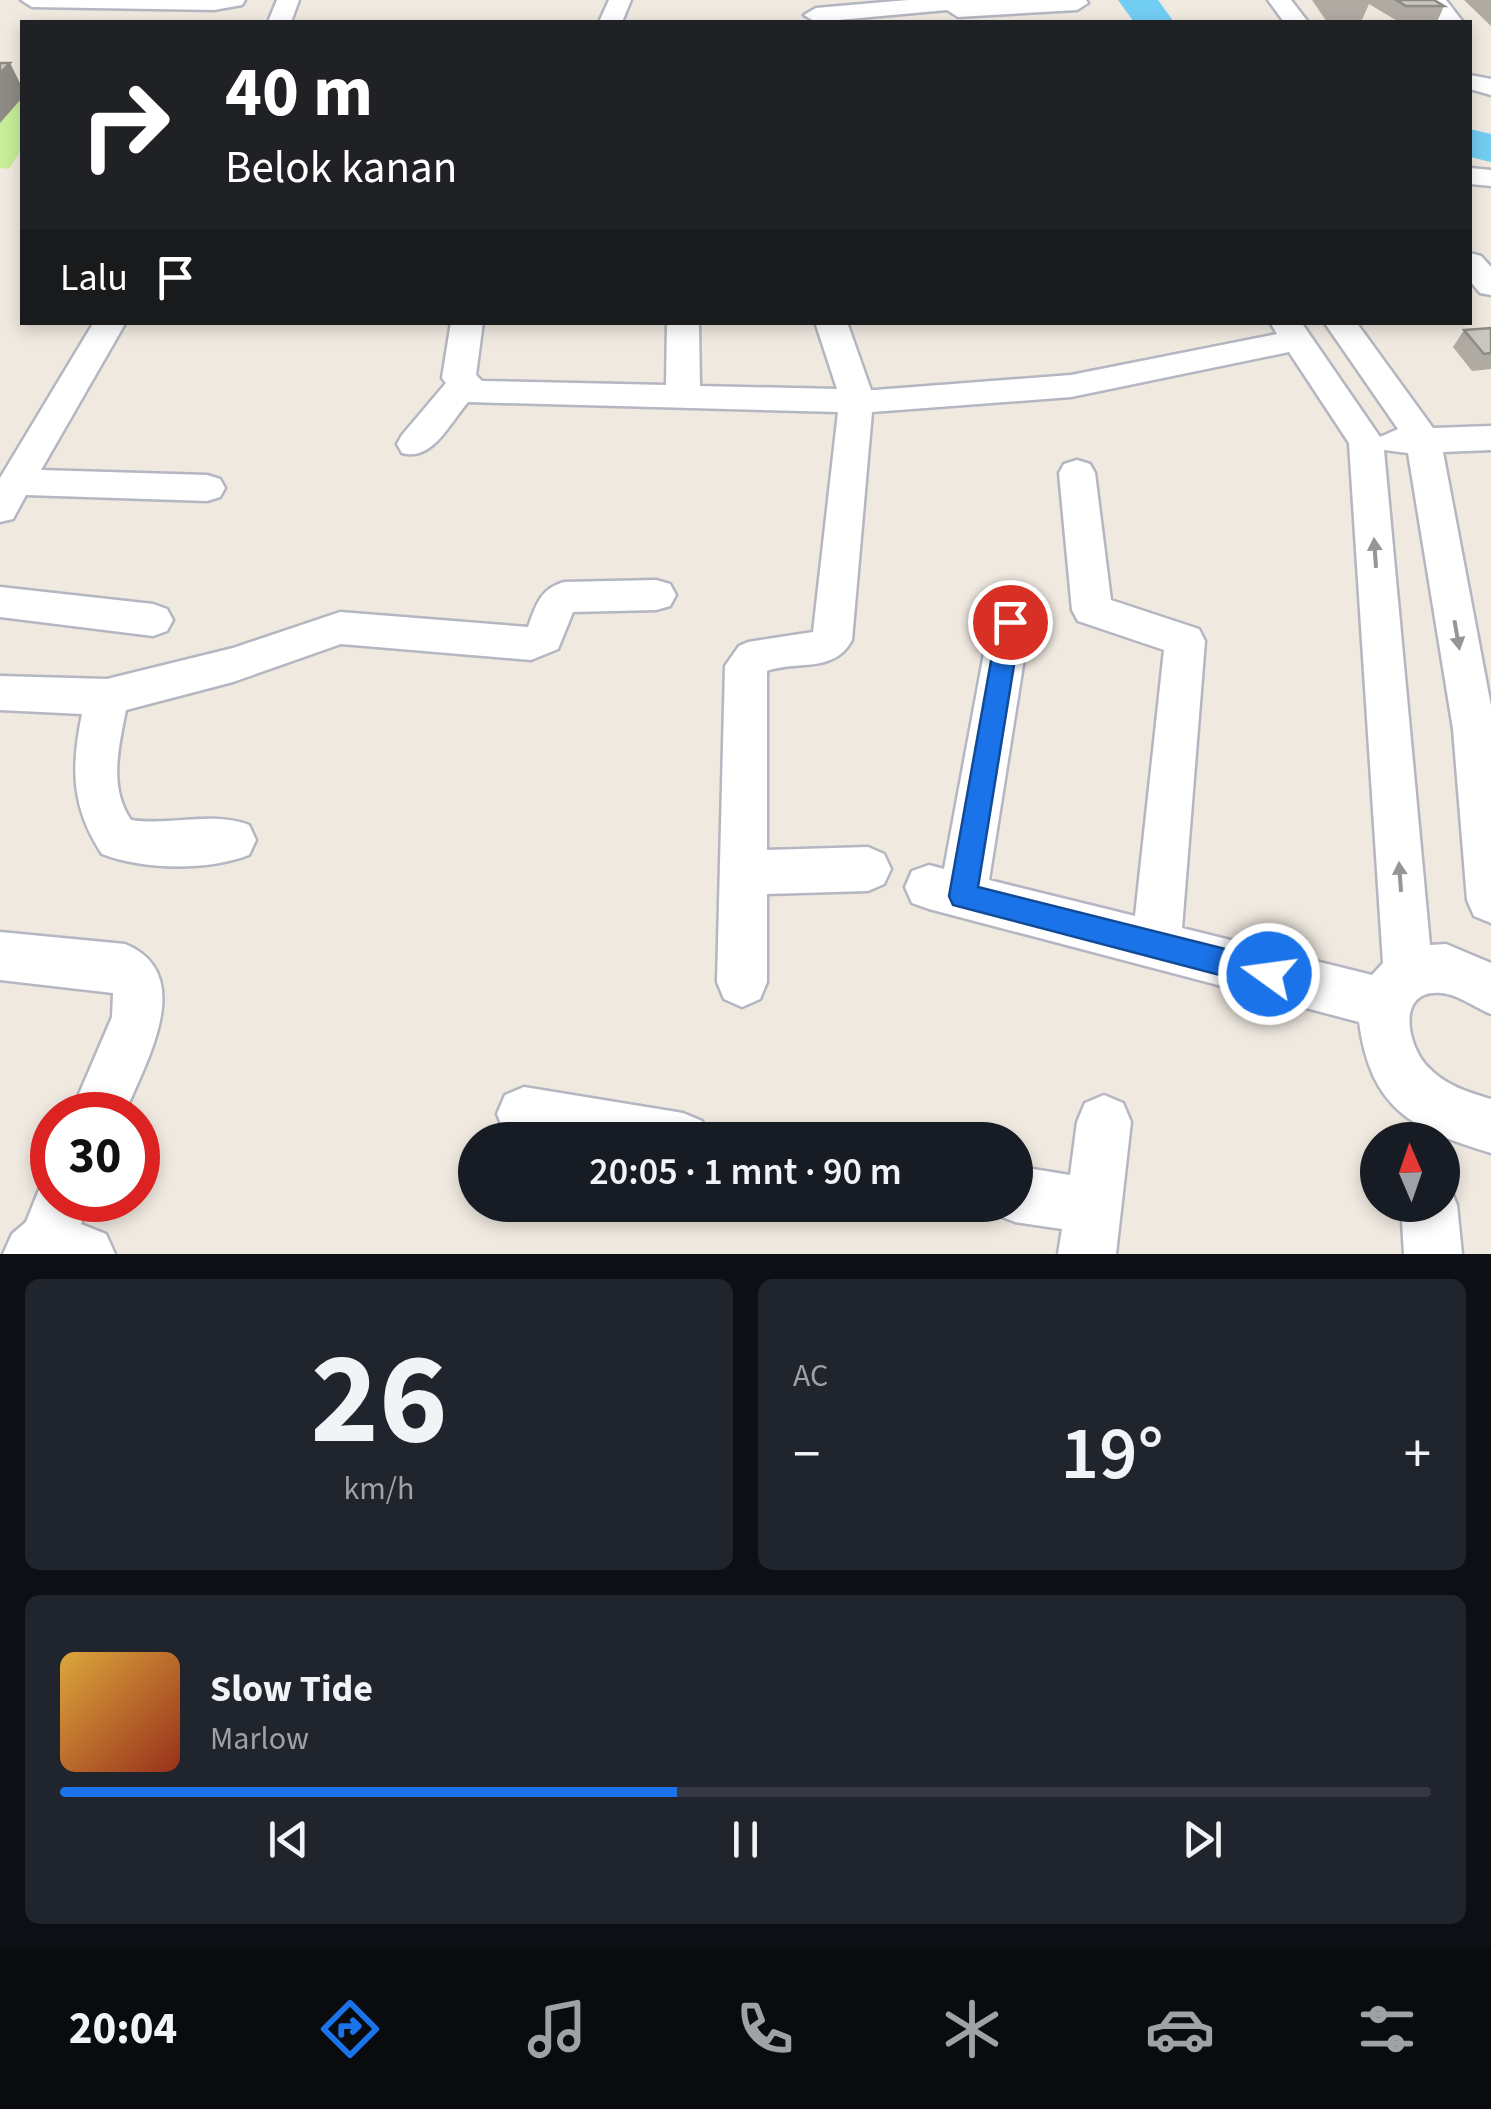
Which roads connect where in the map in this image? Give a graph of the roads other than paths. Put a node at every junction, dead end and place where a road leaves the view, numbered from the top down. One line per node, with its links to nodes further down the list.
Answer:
1 (32, 0): 2 (street)
2 (234, 0)
3 (985, 0): 7 (street)
4 (1279, 0): 9 (street)
5 (1434, 0): 10 (street)
6 (1076, 1): 7 (street)
7 (935, 9): 8 (street)
8 (816, 15)
9 (1294, 20)
10 (1449, 20)
11 (1472, 262): 12 (street)
12 (1491, 286)
13 (108, 325): 29 (street)
14 (468, 325): 19 (street)
15 (683, 325): 20 (street)
16 (832, 325): 21 (street)
17 (1342, 325): 24 (street)
18 (1290, 331): 21 (street); 25 (street)
19 (463, 385): 20 (street); 23 (street)
20 (683, 398): 21 (street)
21 (856, 402): 39 (street)
22 (1491, 438): 24 (street)
23 (414, 444)
24 (1425, 451): 25 (street); 26 (street); 36 (street, one-way to 36)
25 (1367, 453): 44 (street, one-way to 25)
26 (1491, 463)
27 (1077, 473): 41 (street)
28 (207, 488): 29 (street)
29 (9, 496)
30 (656, 595): 35 (street)
31 (0, 602): 32 (street)
32 (153, 620)
33 (1010, 622): 41 (street)
34 (0, 693): 35 (street)
35 (107, 697): 37 (street)
36 (1482, 734): 40 (street)
37 (233, 840)
38 (868, 869): 39 (street)
39 (743, 873): 43 (street)
40 (1491, 900)
41 (1156, 945): 44 (street)
42 (0, 956): 46 (street)
43 (742, 982)
44 (1395, 988): 45 (street); 48 (street)
45 (1491, 990)
46 (106, 1092)
47 (524, 1114): 49 (street)
48 (1422, 1118): 51 (street)
49 (573, 1122)
50 (1104, 1122): 54 (street)
51 (1491, 1126)
52 (1033, 1203): 54 (street)
53 (1430, 1222): 55 (street)
54 (1089, 1230)
55 (1433, 1254)

